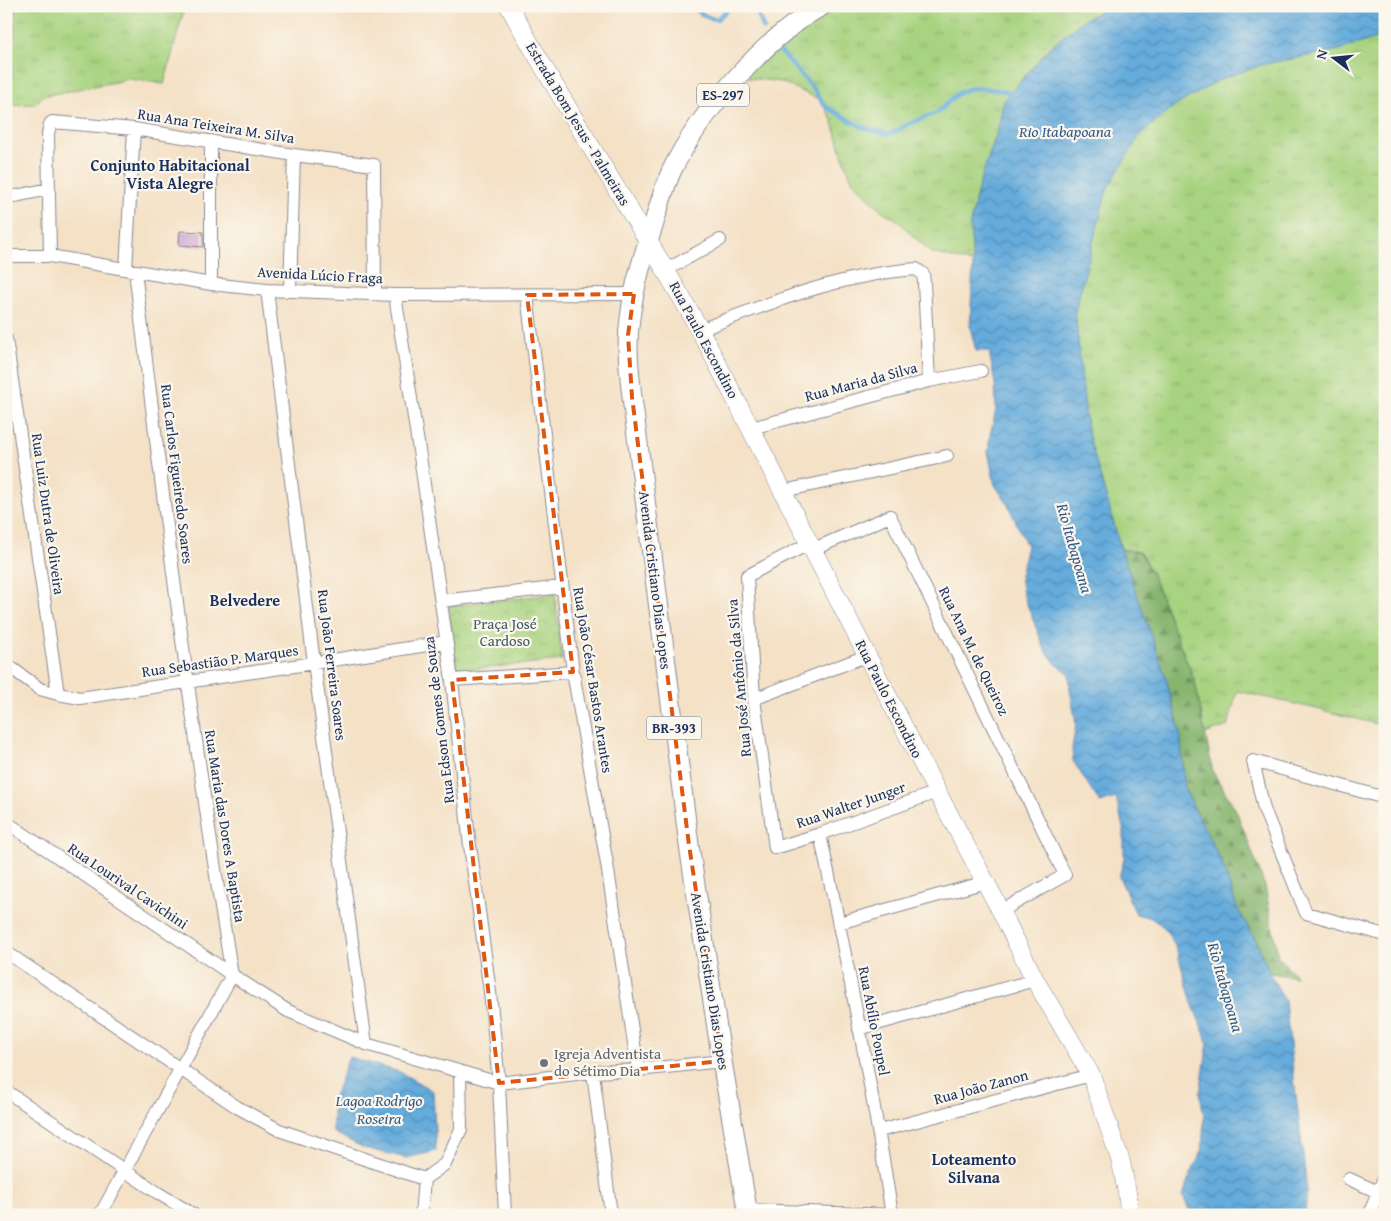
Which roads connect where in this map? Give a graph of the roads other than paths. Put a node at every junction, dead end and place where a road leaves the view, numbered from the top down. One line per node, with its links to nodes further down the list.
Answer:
1 (509, 6): 8 (main road, Estrada Bom Jesus - Palmeiras)
2 (822, 6): 8 (main road, Avenida Cristiano Dias Lopes / ES-297)
3 (134, 129): 4 (street, Rua Ana Teixeira M. Silva); 6 (street, Rua Ana Teixeira M. Silva); 12 (street, Rua Carlos Figueiredo Soares)
4 (211, 141): 5 (street, Rua Ana Teixeira M. Silva); 14 (street)
5 (294, 154): 16 (street); 17 (street, Rua Ana Teixeira M. Silva)
6 (49, 189): 7 (street); 11 (street)
7 (6, 198)
8 (648, 240): 13 (main road, Rua Paulo Escondino); 18 (main road, Avenida Cristiano Dias Lopes / BR-393)
9 (720, 240): 13 (street)
10 (6, 256): 11 (street, Avenida Lúcio Fraga)
11 (50, 256): 12 (street, Avenida Lúcio Fraga)
12 (130, 270): 14 (street, Avenida Lúcio Fraga); 37 (street, Rua Carlos Figueiredo Soares)
13 (666, 270): 21 (main road, Rua Paulo Escondino)
14 (211, 284): 15 (street, Avenida Lúcio Fraga)
15 (267, 290): 16 (street, Avenida Lúcio Fraga); 33 (street, Rua João Ferreira Soares)
16 (290, 291): 17 (street, Avenida Lúcio Fraga)
17 (375, 294): 19 (street, Avenida Lúcio Fraga)
18 (634, 294): 20 (street, Avenida Lúcio Fraga); 54 (main road, Avenida Cristiano Dias Lopes / BR-393)
19 (395, 295): 20 (street, Avenida Lúcio Fraga); 30 (street, Rua Edson Gomes de Souza)
20 (526, 295): 29 (street, Rua João César Bastos Arantes)
21 (700, 330): 24 (street); 25 (main road, Rua Paulo Escondino)
22 (6, 339): 38 (street, Rua Luiz Dutra de Oliveira)
23 (980, 371): 24 (street, Rua Maria da Silva)
24 (929, 381): 25 (street, Rua Maria da Silva)
25 (751, 428): 27 (main road, Rua Paulo Escondino)
26 (947, 456): 27 (street)
27 (783, 491): 28 (main road, Rua Paulo Escondino)
28 (812, 546): 32 (main road, Rua Paulo Escondino); 39 (street, Rua José Antônio da Silva); 46 (street, Rua Ana M. de Queiroz)
29 (562, 587): 30 (street); 35 (street, Rua João César Bastos Arantes)
30 (441, 601): 31 (street, Rua Edson Gomes de Souza)
31 (446, 642): 33 (street, Rua Sebastião P. Marques); 36 (street, Rua Edson Gomes de Souza)
32 (866, 656): 39 (street); 40 (main road, Rua Paulo Escondino)
33 (314, 663): 37 (street, Rua Sebastião P. Marques); 53 (street, Rua João Ferreira Soares)
34 (6, 664): 38 (street, Rua Sebastião P. Marques)
35 (573, 672): 36 (street); 56 (street, Rua João César Bastos Arantes)
36 (452, 680): 60 (street, Rua Edson Gomes de Souza)
37 (187, 681): 38 (street, Rua Sebastião P. Marques); 50 (street, Rua Maria das Dores A Baptista)
38 (58, 694)
39 (754, 699): 44 (street, Rua José Antônio da Silva)
40 (937, 792): 43 (street, Rua Walter Junger); 45 (main road, Rua Paulo Escondino)
41 (1385, 798): 48 (street)
42 (6, 822): 50 (street, Rua Lourival Cavichini)
43 (820, 834): 44 (street, Rua Walter Junger); 47 (street, Rua Abílio Poupel)
44 (775, 848)
45 (986, 882): 46 (main road, Rua Paulo Escondino); 47 (street)
46 (1001, 911): 51 (main road, Rua Paulo Escondino)
47 (839, 923): 52 (street, Rua Abílio Poupel)
48 (1385, 935)
49 (6, 952): 55 (street)
50 (232, 975): 53 (street, Rua Lourival Cavichini); 55 (street)
51 (1035, 980): 52 (street); 59 (main road, Rua Paulo Escondino)
52 (859, 1029): 62 (street, Rua Abílio Poupel)
53 (366, 1044): 57 (street, Rua Lourival Cavichini)
54 (722, 1062): 56 (street); 68 (main road, Avenida Cristiano Dias Lopes / BR-393)
55 (180, 1069): 63 (street); 65 (street)
56 (638, 1070): 58 (street)
57 (460, 1072): 60 (street, Rua Lourival Cavichini); 65 (street)
58 (593, 1072): 60 (street); 73 (street)
59 (1091, 1076): 62 (street, Rua João Zanon); 75 (main road, Rua Paulo Escondino)
60 (499, 1083): 72 (street, Rua Edson Gomes de Souza)
61 (6, 1091): 63 (street)
62 (879, 1131): 74 (street, Rua Abílio Poupel)
63 (124, 1171): 69 (street); 70 (street)
64 (1385, 1175): 67 (street)
65 (424, 1179): 71 (street)
66 (1349, 1179): 67 (street)
67 (1382, 1193): 76 (street)
68 (748, 1212): 74 (street)
69 (100, 1215)
70 (194, 1215)
71 (421, 1215)
72 (505, 1215)
73 (611, 1215)
74 (892, 1215)
75 (1129, 1215)
76 (1369, 1215)

